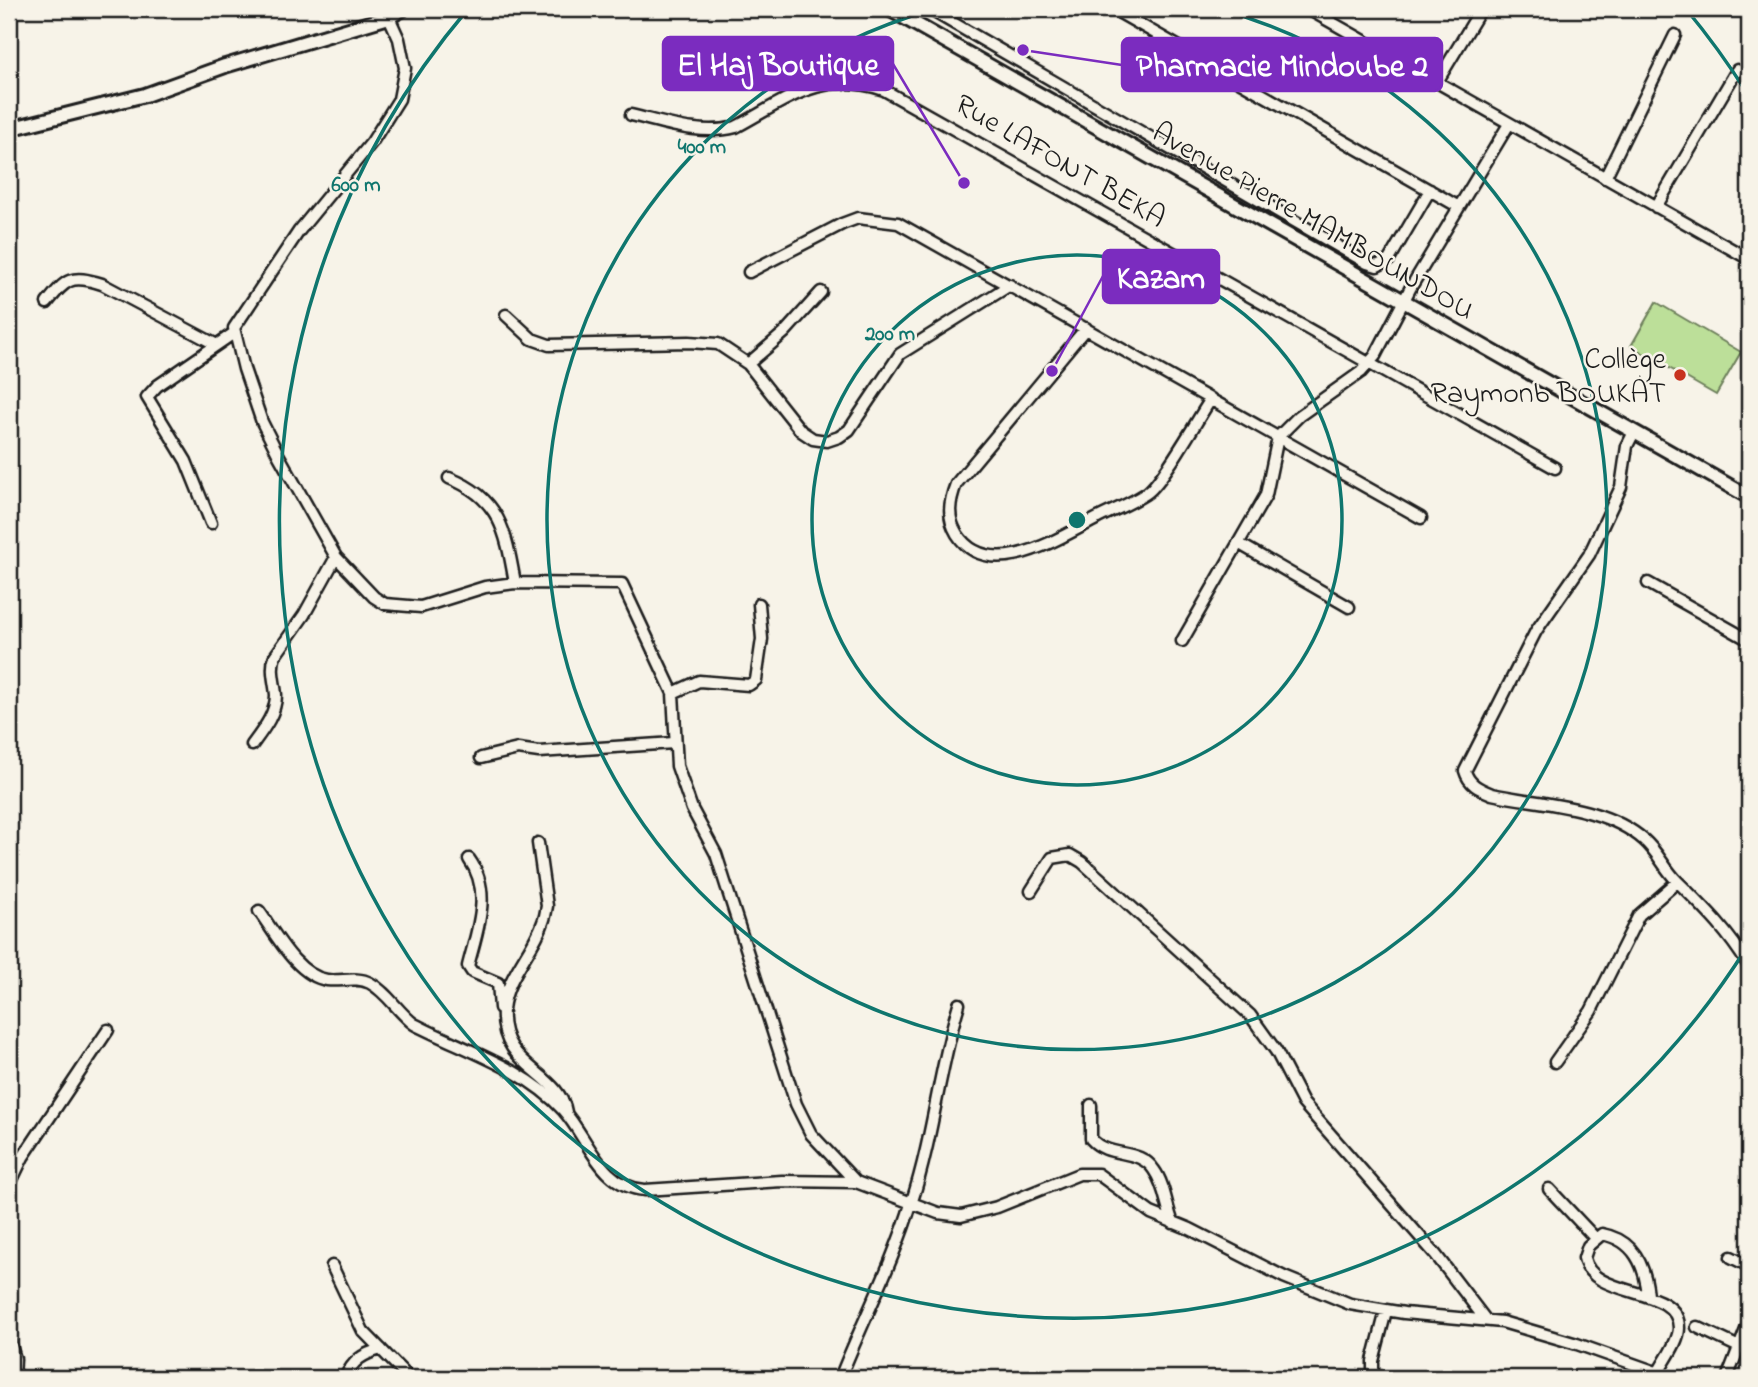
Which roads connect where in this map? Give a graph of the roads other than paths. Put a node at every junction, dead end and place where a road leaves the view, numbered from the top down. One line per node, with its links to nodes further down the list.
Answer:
1 (403, 9): 7 (street)
2 (889, 9): 22 (street, Avenue Pierre MAMBOUNDOU)
3 (929, 9): 15 (street)
4 (1113, 9): 15 (street)
5 (1308, 9): 10 (street)
6 (1481, 9): 10 (street)
7 (389, 17): 13 (street); 26 (street)
8 (1675, 35): 14 (street)
9 (1737, 70): 17 (street)
10 (1437, 82): 12 (street)
11 (631, 115): 29 (street, Rue LAFONT BEKA)
12 (1509, 124): 14 (street); 16 (street)
13 (9, 129)
14 (1605, 178): 17 (street)
15 (1430, 190): 16 (street)
16 (1460, 207): 22 (street)
17 (1656, 207): 18 (street)
18 (1749, 259)
19 (750, 272): 20 (street)
20 (1010, 285): 25 (street); 28 (street)
21 (821, 292): 28 (street)
22 (1404, 302): 29 (street); 31 (street, Avenue Pierre MAMBOUNDOU)
23 (47, 303): 27 (street)
24 (506, 315): 28 (street)
25 (1086, 328): 30 (street); 30 (street)
26 (233, 333): 27 (street); 39 (street)
27 (215, 344): 37 (street)
28 (748, 364)
29 (1368, 364): 32 (street); 33 (street, Rue LAFONT BEKA)
30 (1211, 399): 32 (street)
31 (1634, 432): 35 (street, Avenue Pierre MAMBOUNDOU); 52 (street)
32 (1278, 437): 36 (street); 38 (street)
33 (1555, 468)
34 (449, 478): 40 (street)
35 (1749, 498)
36 (1421, 518)
37 (211, 523)
38 (1238, 543): 43 (street); 45 (street)
39 (336, 557): 40 (street); 48 (street)
40 (515, 583): 46 (street)
41 (1647, 583): 44 (street)
42 (759, 604): 46 (street)
43 (1349, 607)
44 (1749, 640)
45 (1182, 641)
46 (673, 693): 47 (street)
47 (674, 743): 49 (street); 62 (street)
48 (252, 745)
49 (481, 758)
50 (538, 843): 57 (street)
51 (469, 859): 57 (street)
52 (1677, 881): 55 (street); 59 (street)
53 (1031, 891): 73 (street)
54 (259, 911): 61 (street)
55 (1749, 966)
56 (959, 1004): 65 (street)
57 (503, 1010): 61 (street)
58 (108, 1030): 63 (street)
59 (1555, 1062)
60 (1091, 1105): 66 (street)
61 (566, 1113): 62 (street)
62 (856, 1182): 65 (street)
63 (9, 1186)
64 (1549, 1189): 67 (street)
65 (912, 1203): 66 (street); 83 (street)
66 (1173, 1223): 72 (street)
67 (1595, 1237): 71 (street); 71 (street)
68 (1731, 1257): 70 (street)
69 (332, 1266): 78 (street)
70 (1749, 1266)
71 (1648, 1295): 79 (street)
72 (1386, 1311): 73 (street); 84 (street)
73 (1485, 1319): 79 (street)
74 (1749, 1322): 77 (street)
75 (1697, 1327): 77 (street)
76 (9, 1339): 80 (street)
77 (1739, 1348): 86 (street)
78 (381, 1349): 81 (street); 82 (street)
79 (1658, 1373): 85 (street)
80 (14, 1378)
81 (345, 1378)
82 (409, 1378)
83 (840, 1378)
84 (1373, 1378)
85 (1673, 1378)
86 (1727, 1378)

